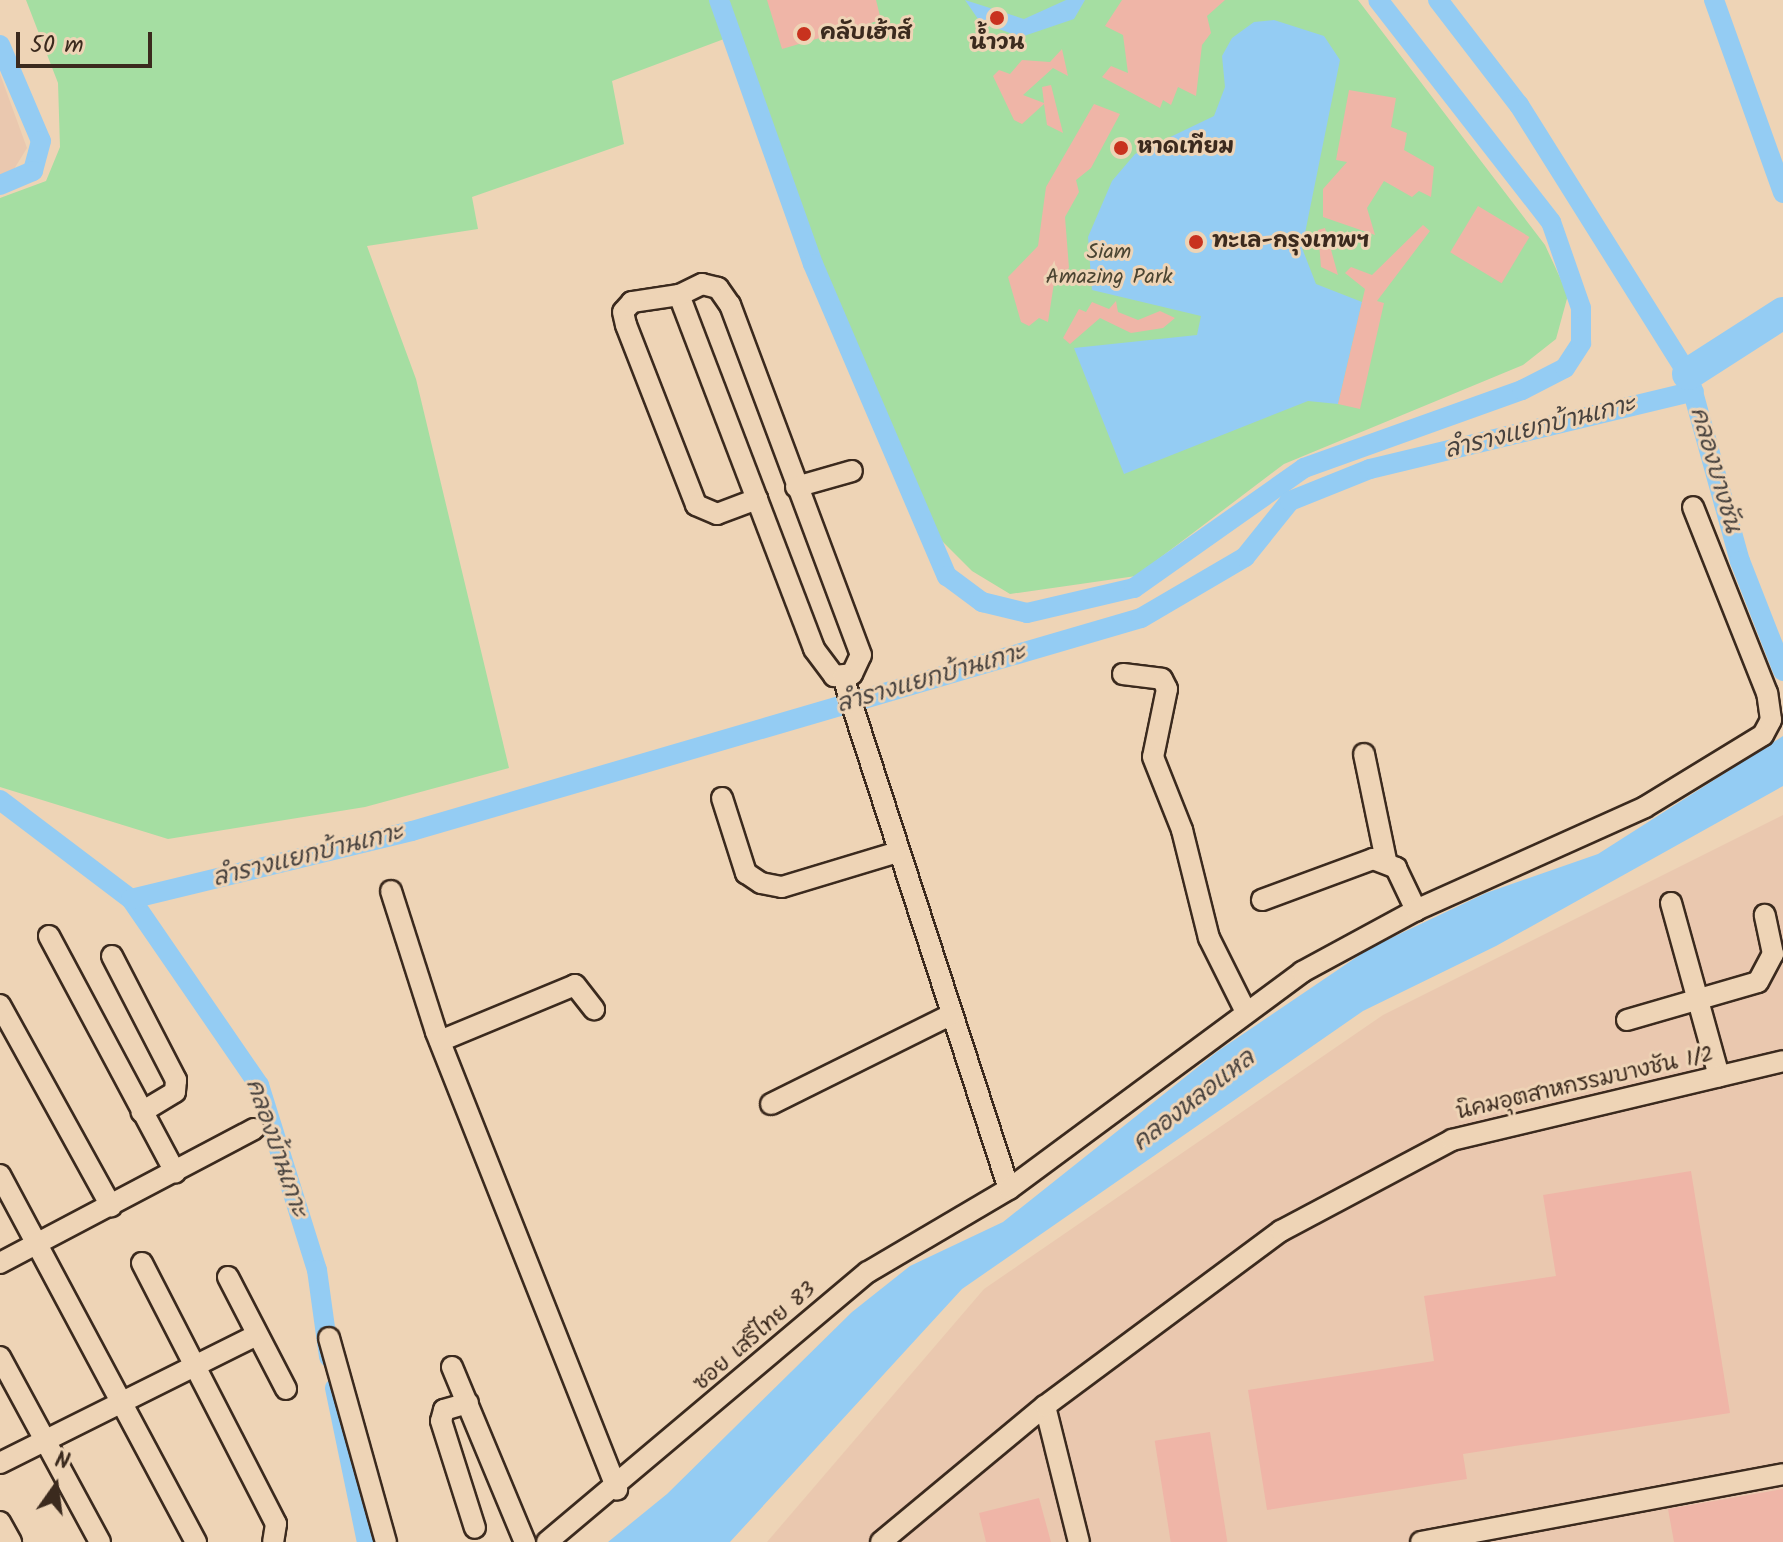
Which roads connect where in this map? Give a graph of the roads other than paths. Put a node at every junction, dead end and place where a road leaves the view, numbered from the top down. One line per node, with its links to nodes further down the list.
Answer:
1 (679, 295): 3 (street); 4 (street); 4 (street)
2 (852, 471): 3 (street)
3 (796, 487): 7 (street)
4 (757, 499): 7 (street)
5 (1693, 507): 15 (street, ซอย เสรีไทย 83)
6 (1123, 674): 22 (street)
7 (846, 684): 10 (street)
8 (1364, 754): 11 (street)
9 (722, 798): 10 (street)
10 (898, 852): 23 (street)
11 (1386, 860): 13 (street); 15 (street)
12 (391, 891): 25 (street)
13 (1262, 900)
14 (1671, 903): 19 (street)
15 (1416, 910): 22 (street, ซอย เสรีไทย 83)
16 (1765, 915): 19 (street)
17 (49, 936): 29 (street)
18 (112, 956): 29 (street)
19 (1694, 1001): 24 (street); 27 (street)
20 (0, 1005): 34 (street)
21 (594, 1009): 25 (street)
22 (1246, 1012): 33 (street, ซอย เสรีไทย 83)
23 (950, 1015): 28 (street); 33 (street)
24 (1627, 1020)
25 (440, 1041): 51 (street)
26 (1783, 1061): 27 (street, นิคมอุตสาหกรรมบางชัน 1/2)
27 (1719, 1076): 47 (street, นิคมอุตสาหกรรมบางชัน 1/2)
28 (771, 1104)
29 (142, 1112): 31 (street)
30 (254, 1129): 31 (street)
31 (175, 1172): 34 (street)
32 (0, 1175): 35 (street)
33 (1009, 1189): 51 (street, ซอย เสรีไทย 83)
34 (111, 1206): 35 (street)
35 (35, 1245): 36 (street); 46 (street)
36 (0, 1263)
37 (142, 1263): 42 (street)
38 (228, 1277): 39 (street)
39 (257, 1335): 42 (street); 44 (street)
40 (329, 1338): 58 (street)
41 (0, 1357): 48 (street)
42 (193, 1367): 46 (street); 57 (street)
43 (452, 1367): 45 (street)
44 (286, 1389)
45 (468, 1403): 53 (street); 59 (street)
46 (118, 1404): 48 (street); 56 (street)
47 (1045, 1406): 61 (street, นิคมอุตสาหกรรมบางชัน 1/2); 62 (street)
48 (45, 1440): 49 (street); 55 (street)
49 (0, 1463)
50 (1783, 1474): 63 (street)
51 (617, 1489): 60 (street, ซอย เสรีไทย 83)
52 (0, 1522): 54 (street)
53 (475, 1528)
54 (11, 1542)
55 (100, 1542)
56 (196, 1542)
57 (273, 1542)
58 (386, 1542)
59 (525, 1542)
60 (547, 1542)
61 (881, 1542)
62 (1079, 1542)
63 (1421, 1542)

